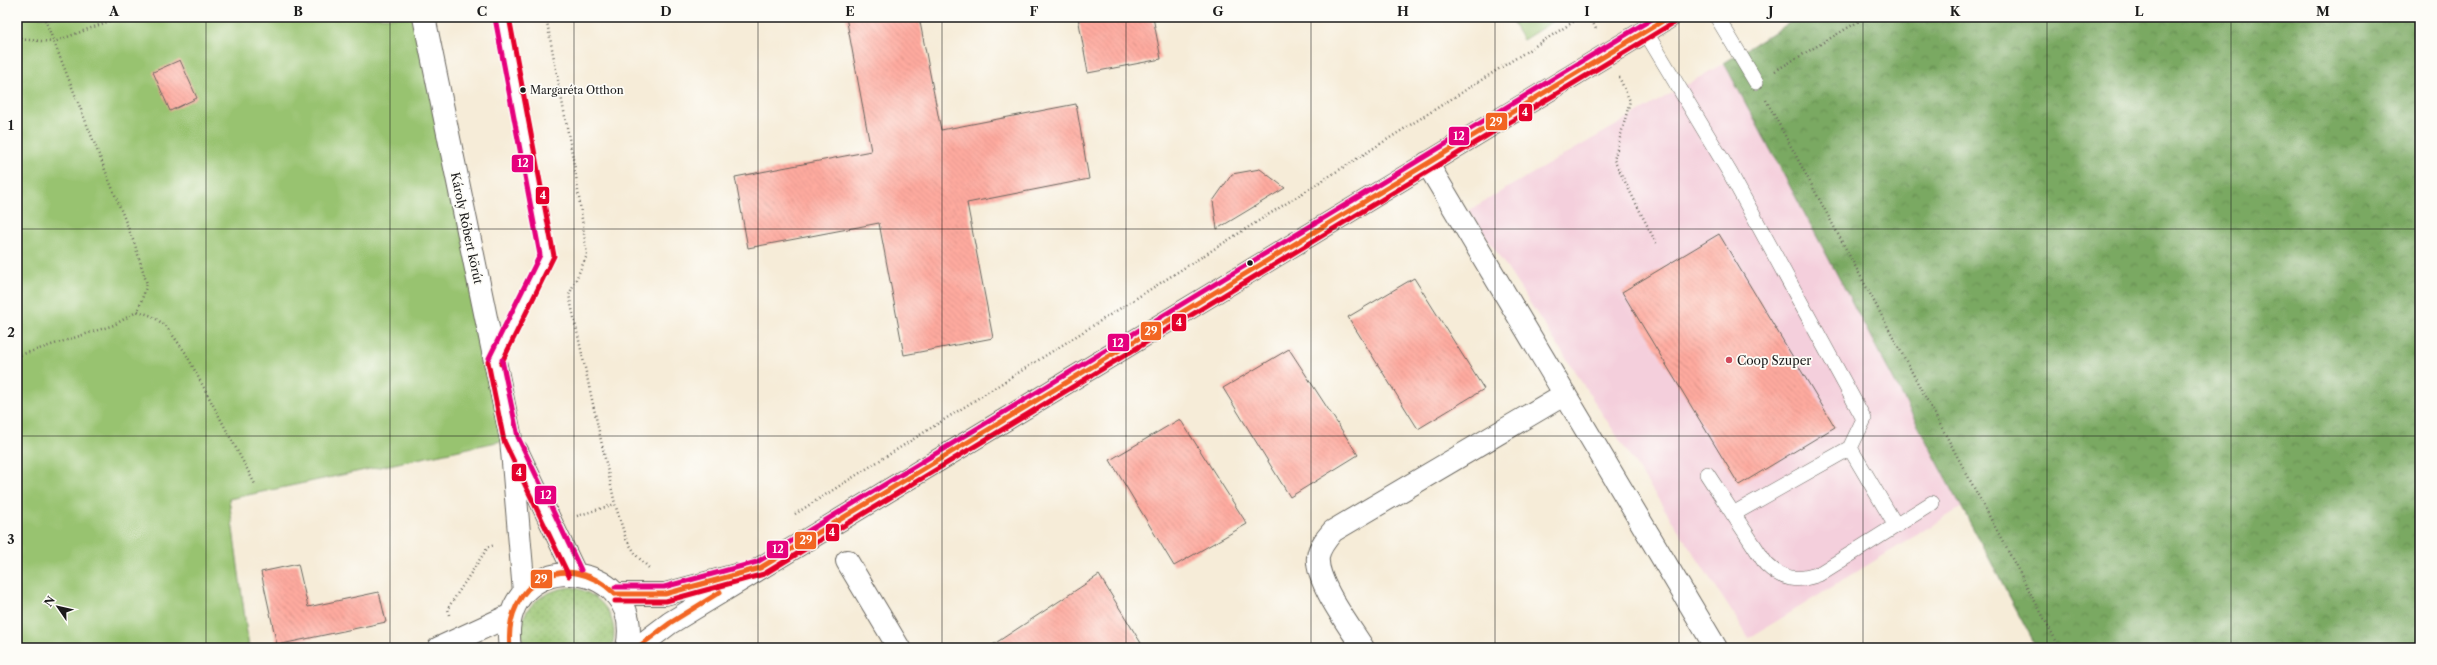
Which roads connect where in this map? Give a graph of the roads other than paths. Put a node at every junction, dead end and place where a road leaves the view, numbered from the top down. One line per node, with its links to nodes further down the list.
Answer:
1 (424, 17): 8 (street, Károly Róbert körút)
2 (502, 17): 8 (lane)
3 (1669, 17): 5 (street)
4 (1717, 17): 6 (lane)
5 (1645, 31): 7 (street); 11 (lane)
6 (1756, 82)
7 (1427, 164): 9 (street); 17 (street)
8 (494, 361): 10 (street, Károly Róbert körút)
9 (1565, 394): 27 (street); 28 (street)
10 (511, 439): 18 (street, Károly Róbert körút); 19 (street, Károly Róbert körút)
11 (1850, 448): 14 (lane); 15 (lane)
12 (1707, 474): 14 (lane)
13 (1932, 503): 15 (lane)
14 (1733, 514): 15 (lane)
15 (1896, 526)
16 (847, 561): 26 (street)
17 (760, 568): 20 (street); 25 (street)
18 (575, 572): 19 (street); 20 (street)
19 (524, 592): 21 (street)
20 (616, 594): 24 (street)
21 (511, 615): 22 (street); 23 (street)
22 (439, 648)
23 (510, 648)
24 (627, 648)
25 (638, 648)
26 (899, 648)
27 (1363, 648)
28 (1716, 648)

